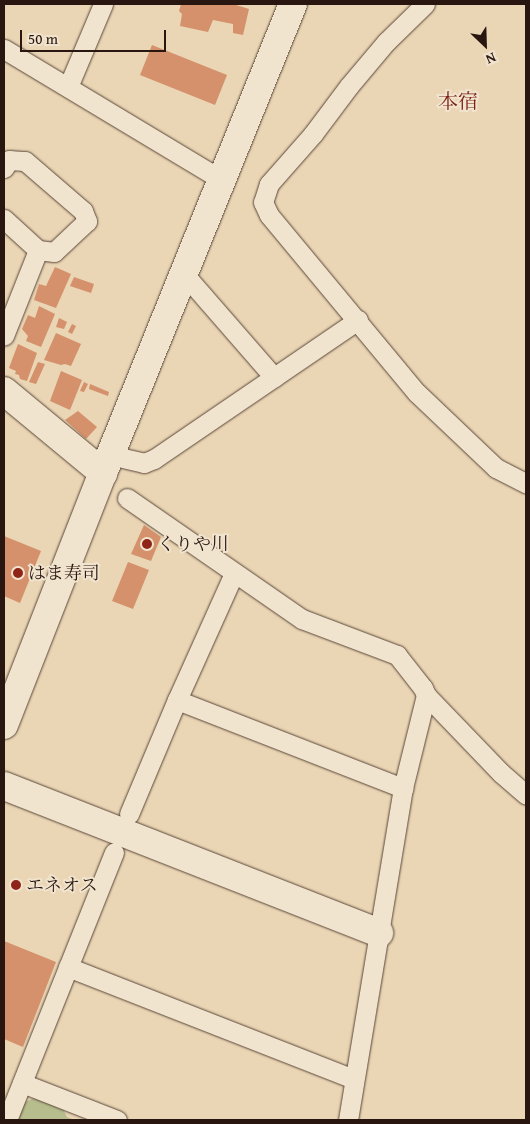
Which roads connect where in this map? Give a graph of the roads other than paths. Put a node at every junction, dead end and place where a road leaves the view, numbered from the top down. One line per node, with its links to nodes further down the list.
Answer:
1 (103, 4): 5 (street)
2 (293, 4): 7 (street)
3 (425, 4): 11 (street)
4 (4, 49): 5 (street)
5 (68, 87): 7 (street)
6 (4, 168): 9 (street)
7 (222, 180): 10 (street)
8 (4, 219): 9 (street)
9 (38, 250): 12 (street)
10 (184, 274): 13 (street); 15 (street)
11 (358, 320): 13 (street); 16 (street)
12 (4, 336)
13 (274, 377): 15 (street)
14 (4, 391): 15 (street)
15 (106, 464): 21 (street)
16 (526, 483)
17 (127, 498): 18 (street)
18 (234, 573): 19 (street); 20 (street)
19 (426, 695): 23 (street); 24 (street)
20 (176, 700): 23 (street); 25 (street)
21 (4, 725)
22 (4, 786): 27 (street)
23 (403, 788): 27 (street)
24 (526, 794)
25 (129, 814)
26 (114, 852): 28 (street)
27 (379, 933): 29 (street)
28 (68, 968): 29 (street); 30 (street)
29 (354, 1079): 33 (street)
30 (22, 1083): 31 (street); 32 (street)
31 (7, 1120)
32 (117, 1120)
33 (348, 1120)

